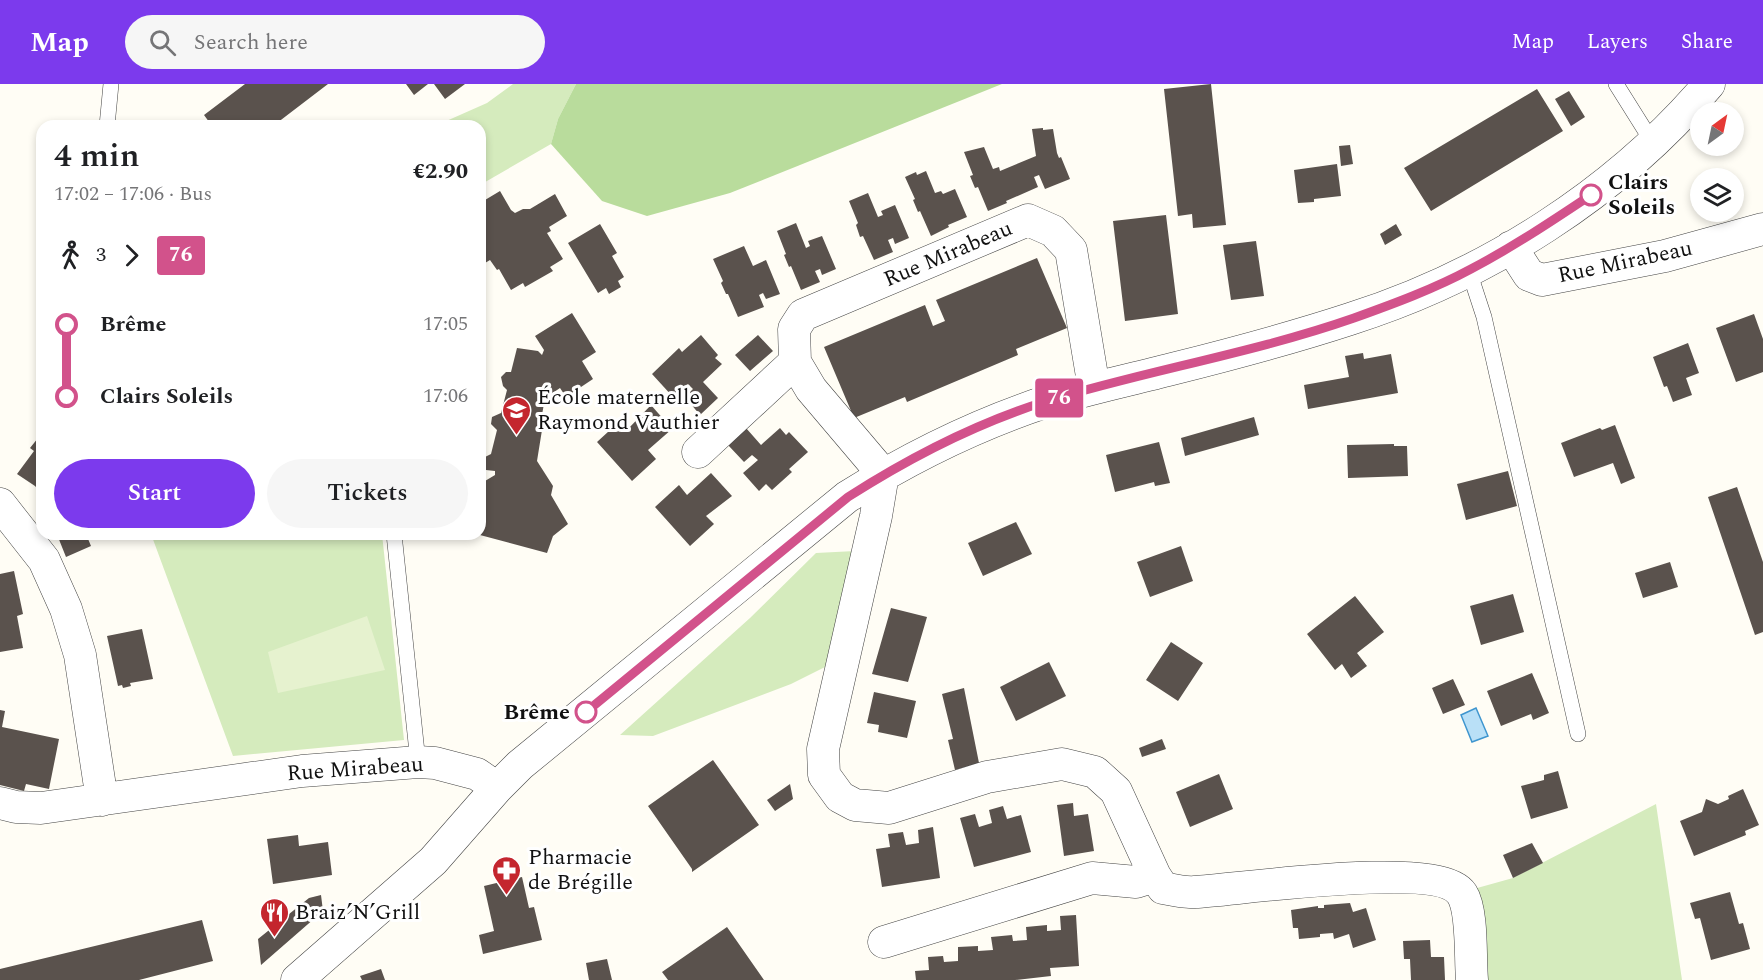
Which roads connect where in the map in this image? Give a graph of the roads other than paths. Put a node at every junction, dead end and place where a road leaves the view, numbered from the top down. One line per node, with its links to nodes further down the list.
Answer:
1 (111, 84): 4 (lane)
2 (1616, 84): 5 (lane)
3 (1709, 84): 5 (street)
4 (108, 120)
5 (1653, 143): 7 (street)
6 (1761, 235): 7 (street, Rue Mirabeau)
7 (1511, 248): 8 (street)
8 (1469, 270): 10 (street); 15 (lane)
9 (795, 362): 10 (street, Rue Mirabeau); 11 (street); 12 (street, Rue Mirabeau)
10 (1094, 388): 12 (street)
11 (698, 452)
12 (883, 474): 17 (street); 20 (street)
13 (0, 504): 18 (street)
14 (395, 540): 16 (lane)
15 (1578, 734)
16 (418, 762): 17 (street, Rue Mirabeau); 18 (street, Rue Mirabeau)
17 (496, 789): 22 (street)
18 (102, 800): 19 (street, Rue Mirabeau)
19 (0, 803)
20 (1155, 876): 21 (street); 23 (street)
21 (884, 942)
22 (297, 980)
23 (1472, 980)

